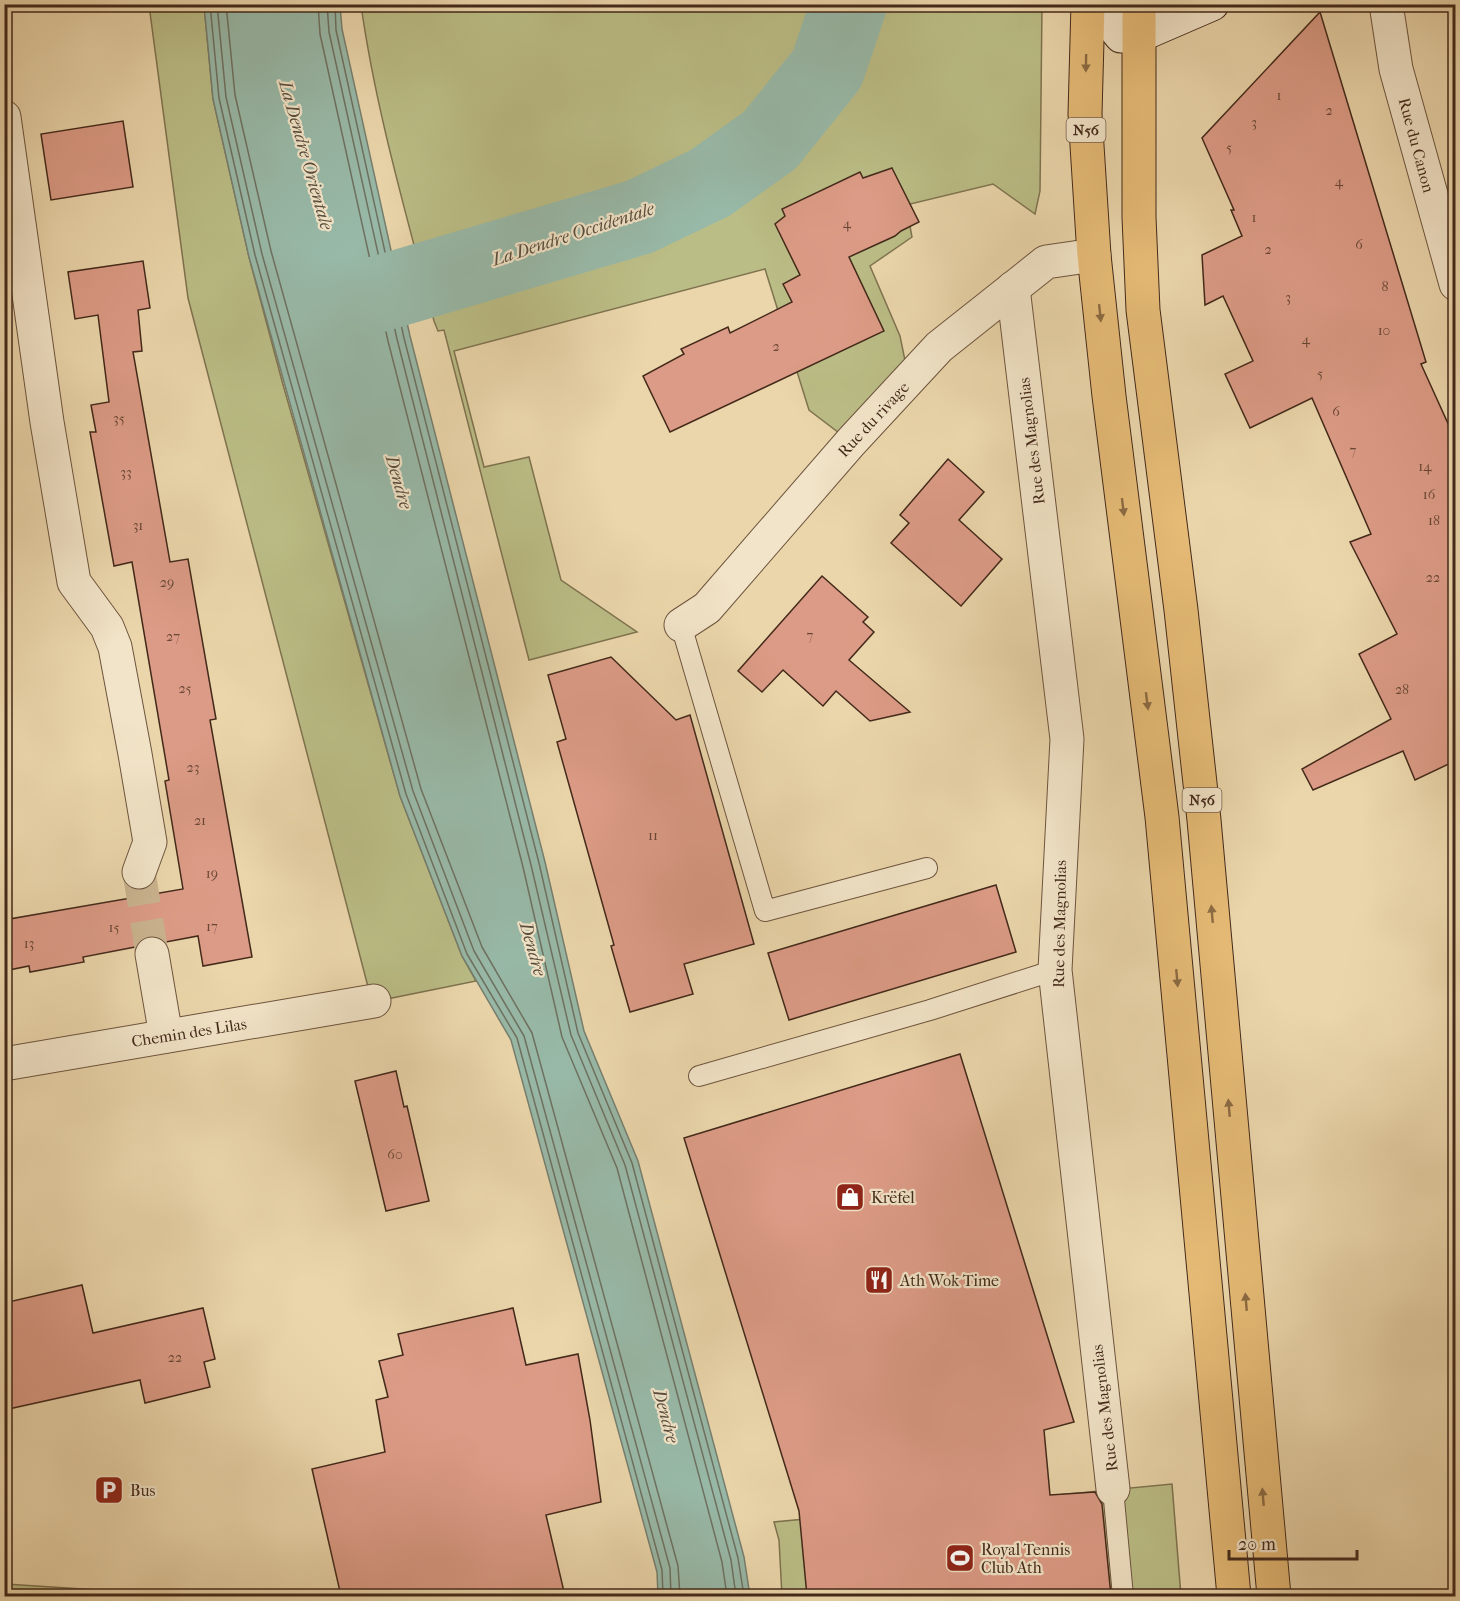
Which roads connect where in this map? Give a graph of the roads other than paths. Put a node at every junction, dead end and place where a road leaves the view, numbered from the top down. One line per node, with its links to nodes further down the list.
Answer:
1 (1088, 4): 7 (main road, N56, one-way to 7)
2 (1108, 4): 5 (street)
3 (1212, 4): 5 (street)
4 (1386, 4): 8 (street, Rue du Canon)
5 (1138, 20): 22 (main road, N56, one-way to 5)
6 (4, 117): 12 (street)
7 (1094, 255): 9 (street, Rue du rivage); 21 (main road, N56, one-way to 21)
8 (1455, 284)
9 (1013, 288): 10 (street, Rue du rivage); 14 (street, Rue des Magnolias)
10 (681, 626): 11 (lane)
11 (927, 868)
12 (139, 872)
13 (152, 954): 16 (street)
14 (1055, 970): 18 (lane); 19 (street, Rue des Magnolias)
15 (374, 1001): 16 (street, Chemin des Lilas)
16 (166, 1036): 17 (street, Chemin des Lilas)
17 (4, 1064)
18 (699, 1076)
19 (1113, 1490): 20 (lane, Rue des Magnolias)
20 (1124, 1596)
21 (1234, 1596)
22 (1274, 1596)

